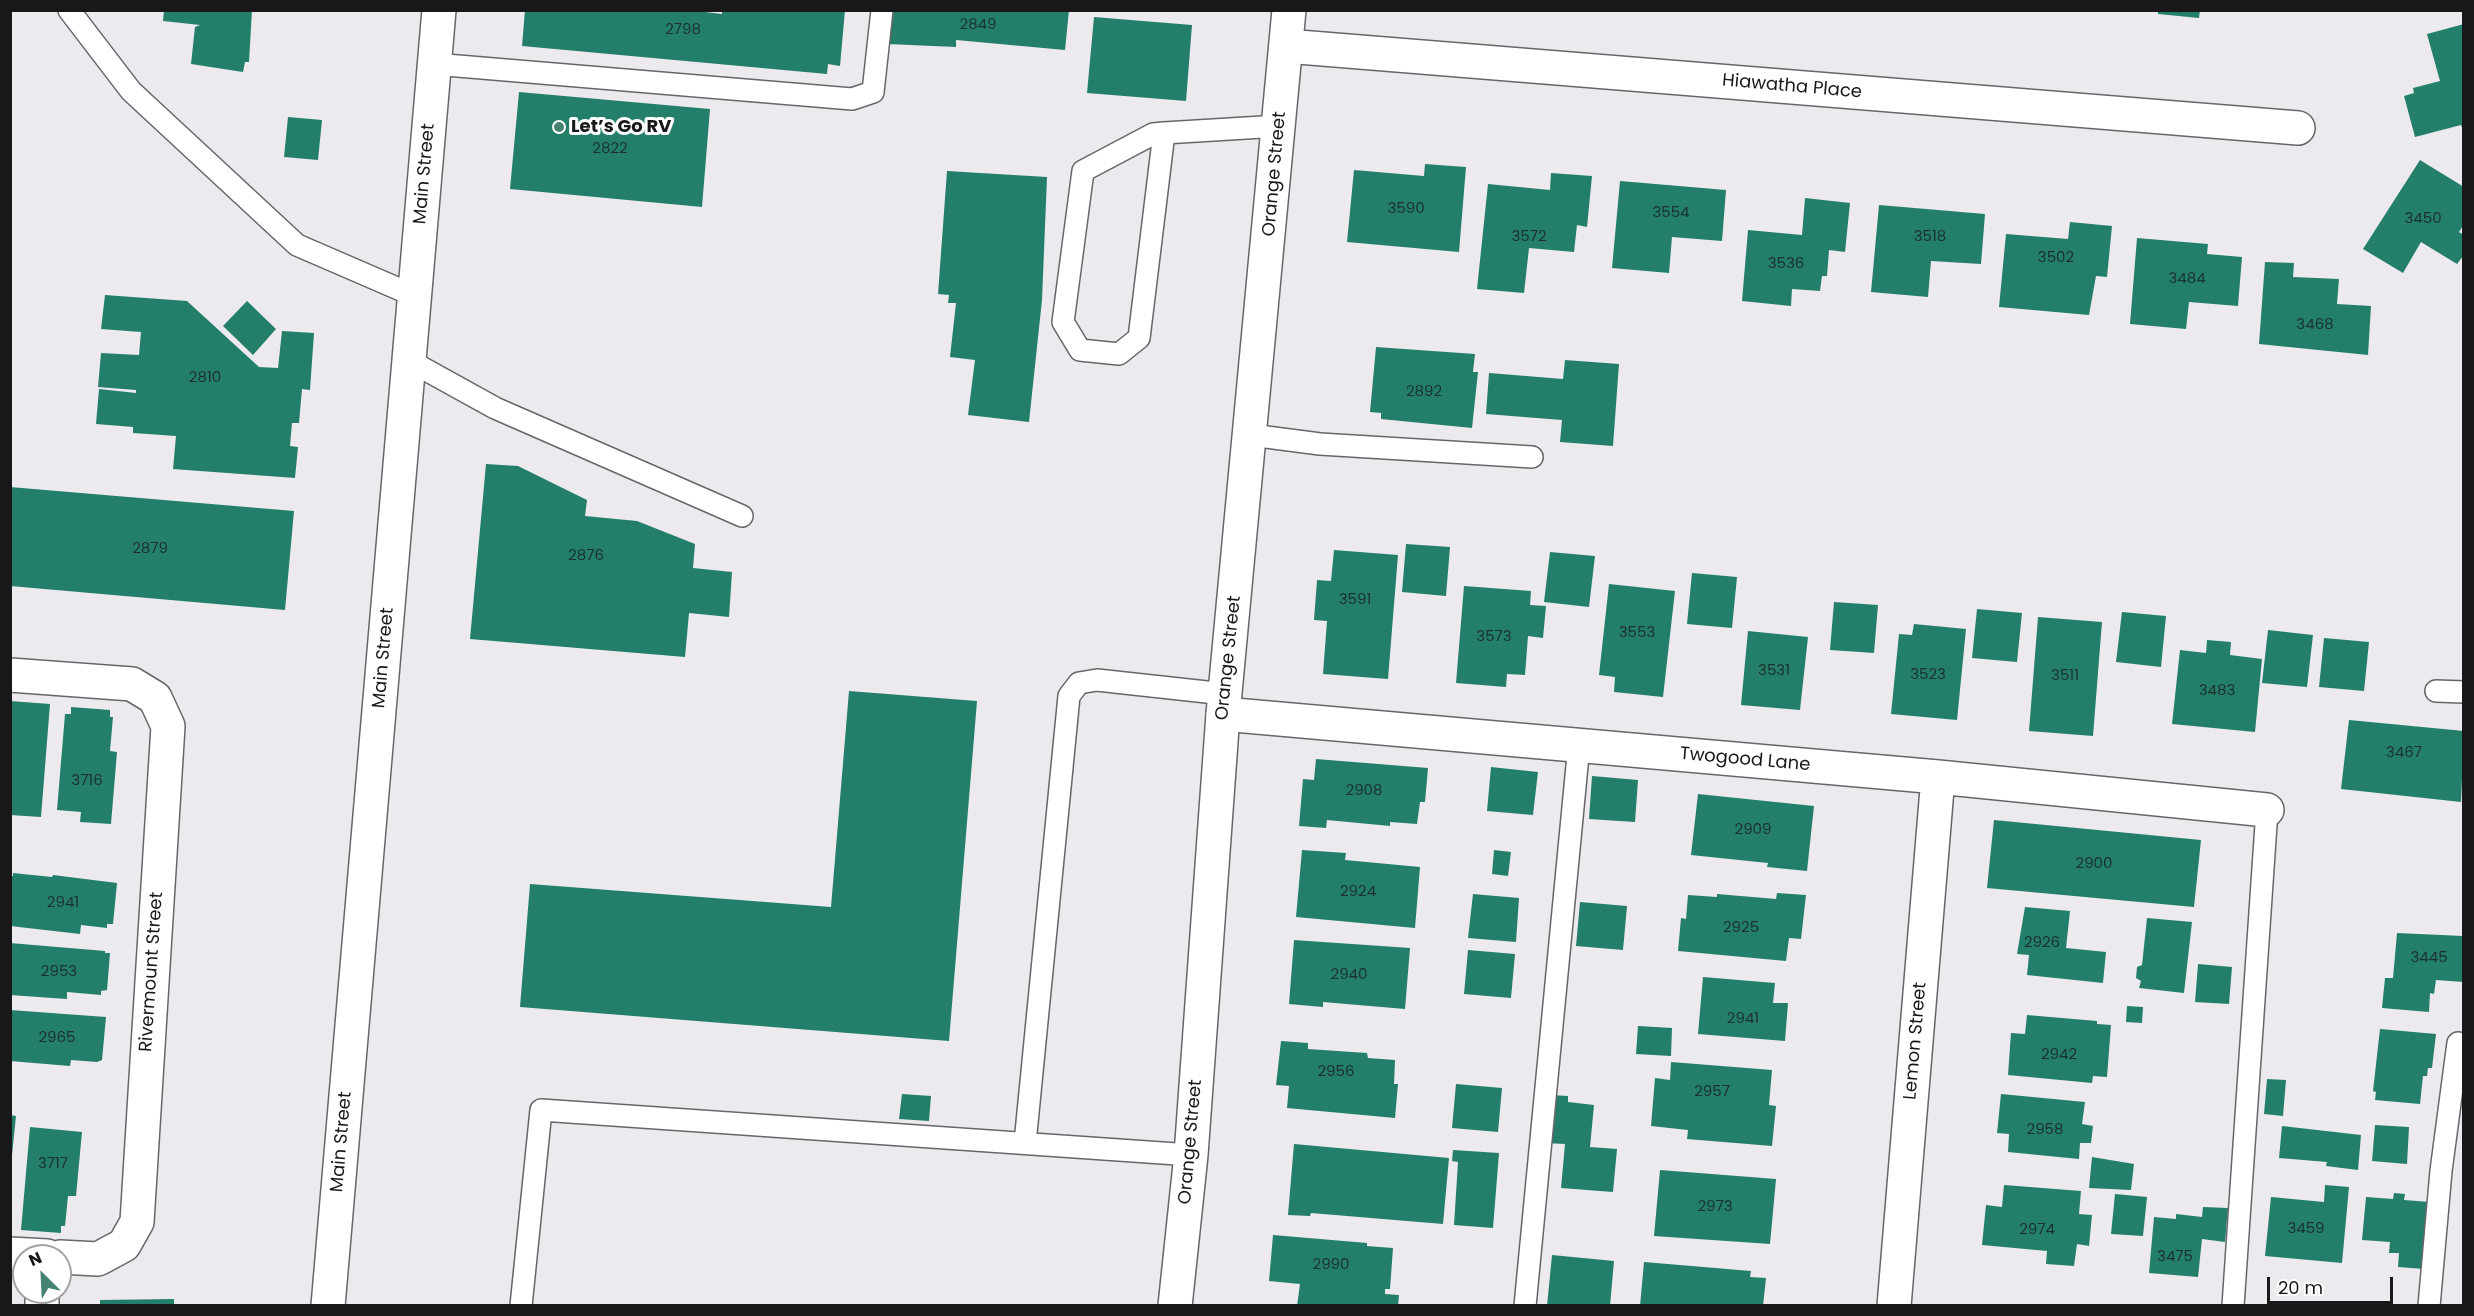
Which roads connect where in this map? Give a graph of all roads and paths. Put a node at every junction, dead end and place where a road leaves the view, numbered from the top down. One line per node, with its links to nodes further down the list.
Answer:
1 (69, 10): 10 (lane)
2 (439, 10): 6 (street, Main Street)
3 (882, 10): 6 (lane)
4 (1289, 10): 5 (street, Orange Street)
5 (1286, 46): 7 (street, Orange Street); 8 (street, Hiawatha Place)
6 (434, 64): 10 (street, Main Street)
7 (1279, 126): 9 (lane); 12 (street, Orange Street)
8 (2298, 128)
9 (1164, 133): 9 (lane)
10 (415, 296): 11 (street, Main Street)
11 (410, 361): 14 (lane); 26 (street, Main Street)
12 (1251, 435): 13 (lane); 18 (street, Orange Street)
13 (1532, 457)
14 (742, 516)
15 (10, 675): 25 (street, Rivermount Street)
16 (2436, 691): 17 (lane)
17 (2463, 692)
18 (1224, 704): 19 (street, Twogood Lane); 23 (lane); 24 (street, Orange Street)
19 (1579, 745): 20 (street, Twogood Lane); 29 (lane)
20 (1938, 777): 21 (street, Twogood Lane); 30 (street, Lemon Street)
21 (2267, 810): 31 (lane)
22 (2458, 1043): 32 (lane)
23 (1025, 1143): 24 (lane); 27 (lane)
24 (1191, 1155): 28 (street, Orange Street)
25 (72, 1258)
26 (328, 1305)
27 (521, 1305)
28 (1175, 1305)
29 (1526, 1305)
30 (1894, 1305)
31 (2233, 1305)
32 (2429, 1305)

